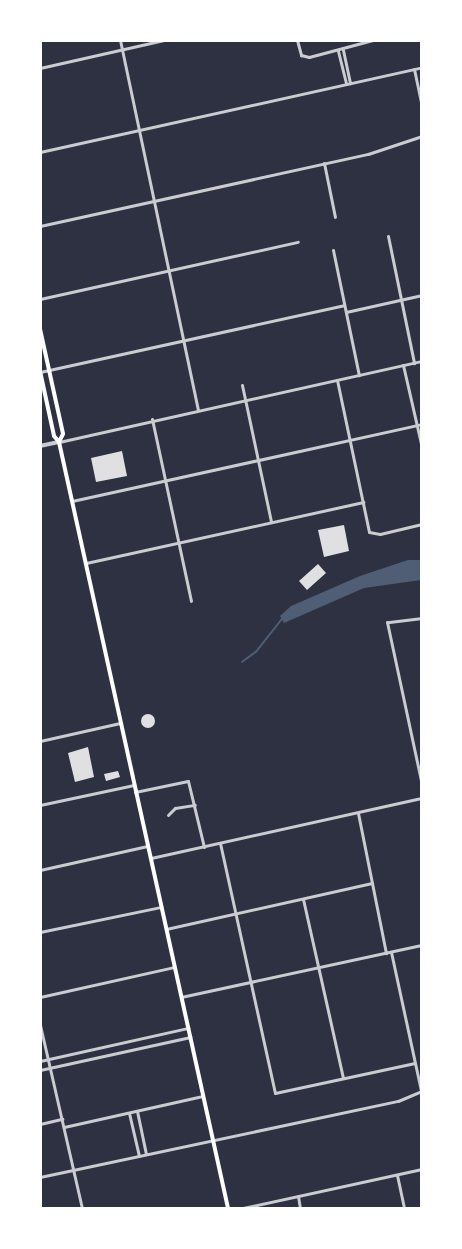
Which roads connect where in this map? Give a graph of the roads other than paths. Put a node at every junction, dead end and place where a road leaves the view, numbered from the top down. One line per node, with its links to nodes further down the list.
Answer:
1 (120, 40): 5 (street)
2 (164, 40): 5 (street)
3 (297, 40): 6 (street)
4 (373, 40): 6 (street)
5 (122, 50): 8 (street); 12 (street)
6 (340, 50): 10 (street)
7 (422, 67): 9 (street)
8 (40, 68)
9 (414, 69): 10 (street); 11 (street)
10 (348, 83): 12 (street)
11 (422, 106)
12 (139, 130): 14 (street); 16 (street)
13 (422, 136): 15 (street)
14 (40, 152)
15 (324, 164): 16 (street); 17 (street)
16 (153, 201): 18 (street); 22 (street)
17 (335, 217)
18 (40, 226)
19 (388, 236): 25 (street)
20 (298, 242): 22 (street)
21 (333, 250): 26 (street)
22 (168, 271): 24 (street); 29 (street)
23 (422, 295): 25 (street)
24 (40, 299)
25 (401, 300): 27 (street); 31 (street)
26 (344, 305): 27 (street); 29 (street)
27 (346, 312): 35 (street)
28 (40, 329): 33 (main road)
29 (183, 340): 33 (street); 39 (street)
30 (422, 361): 31 (street)
31 (414, 363): 32 (street)
32 (403, 365): 35 (street); 41 (street)
33 (49, 370): 34 (street); 43 (main road)
34 (41, 372): 43 (main road)
35 (359, 375): 36 (street)
36 (337, 380): 38 (street); 42 (street)
37 (242, 385): 38 (street)
38 (245, 400): 39 (street); 46 (street)
39 (198, 410): 40 (street)
40 (152, 419): 43 (street); 47 (street)
41 (419, 425): 42 (street); 45 (street)
42 (349, 440): 46 (street); 49 (street)
43 (59, 442): 44 (street); 48 (main road)
44 (40, 446)
45 (422, 448)
46 (258, 461): 47 (street); 50 (street)
47 (165, 481): 48 (street); 52 (street)
48 (72, 501): 53 (main road)
49 (363, 502): 50 (street); 51 (street)
50 (271, 522): 52 (street)
51 (422, 524)
52 (178, 542): 53 (street); 54 (street)
53 (85, 563): 56 (main road)
54 (191, 601)
55 (422, 618): 59 (street)
56 (120, 723): 57 (street); 58 (main road)
57 (40, 741)
58 (134, 785): 60 (main road); 62 (street)
59 (422, 785)
60 (135, 792): 63 (street); 67 (main road)
61 (422, 798): 64 (street)
62 (40, 805)
63 (195, 805): 65 (street); 68 (street)
64 (357, 813): 66 (street); 71 (street)
65 (168, 815)
66 (220, 843): 68 (street); 74 (street)
67 (147, 846): 69 (main road); 70 (street)
68 (204, 847): 69 (street)
69 (150, 859): 73 (main road)
70 (40, 870)
71 (372, 883): 72 (street); 79 (street)
72 (303, 898): 74 (street); 81 (street)
73 (161, 907): 75 (main road); 76 (street)
74 (235, 913): 75 (street); 82 (street)
75 (166, 929): 80 (main road)
76 (40, 932)
77 (422, 945): 78 (street)
78 (391, 952): 79 (street); 90 (street)
79 (386, 953): 81 (street)
80 (174, 967): 83 (street); 84 (main road)
81 (318, 968): 82 (street); 93 (street)
82 (250, 983): 84 (street); 93 (street)
83 (40, 997)
84 (181, 997): 86 (main road)
85 (40, 1025): 88 (street)
86 (188, 1028): 87 (main road); 88 (street)
87 (190, 1037): 91 (street); 95 (main road)
88 (49, 1059): 89 (street); 91 (street)
89 (40, 1061)
90 (415, 1063): 93 (street); 94 (street)
91 (50, 1068): 92 (street); 98 (street)
92 (40, 1070)
93 (343, 1078)
94 (421, 1091): 101 (street)
95 (203, 1096): 96 (street); 101 (main road)
96 (137, 1111): 97 (street); 102 (street)
97 (129, 1113): 100 (street); 103 (street)
98 (62, 1119): 99 (street); 100 (street)
99 (40, 1124)
100 (64, 1127): 105 (street)
101 (213, 1141): 102 (street); 109 (main road)
102 (146, 1154): 103 (street)
103 (139, 1156): 105 (street)
104 (422, 1169): 106 (street)
105 (73, 1170): 107 (street); 110 (street)
106 (397, 1174): 108 (street); 113 (street)
107 (40, 1177)
108 (298, 1196): 111 (street); 112 (street)
109 (227, 1208)
110 (82, 1209)
111 (243, 1209)
112 (300, 1209)
113 (404, 1209)

